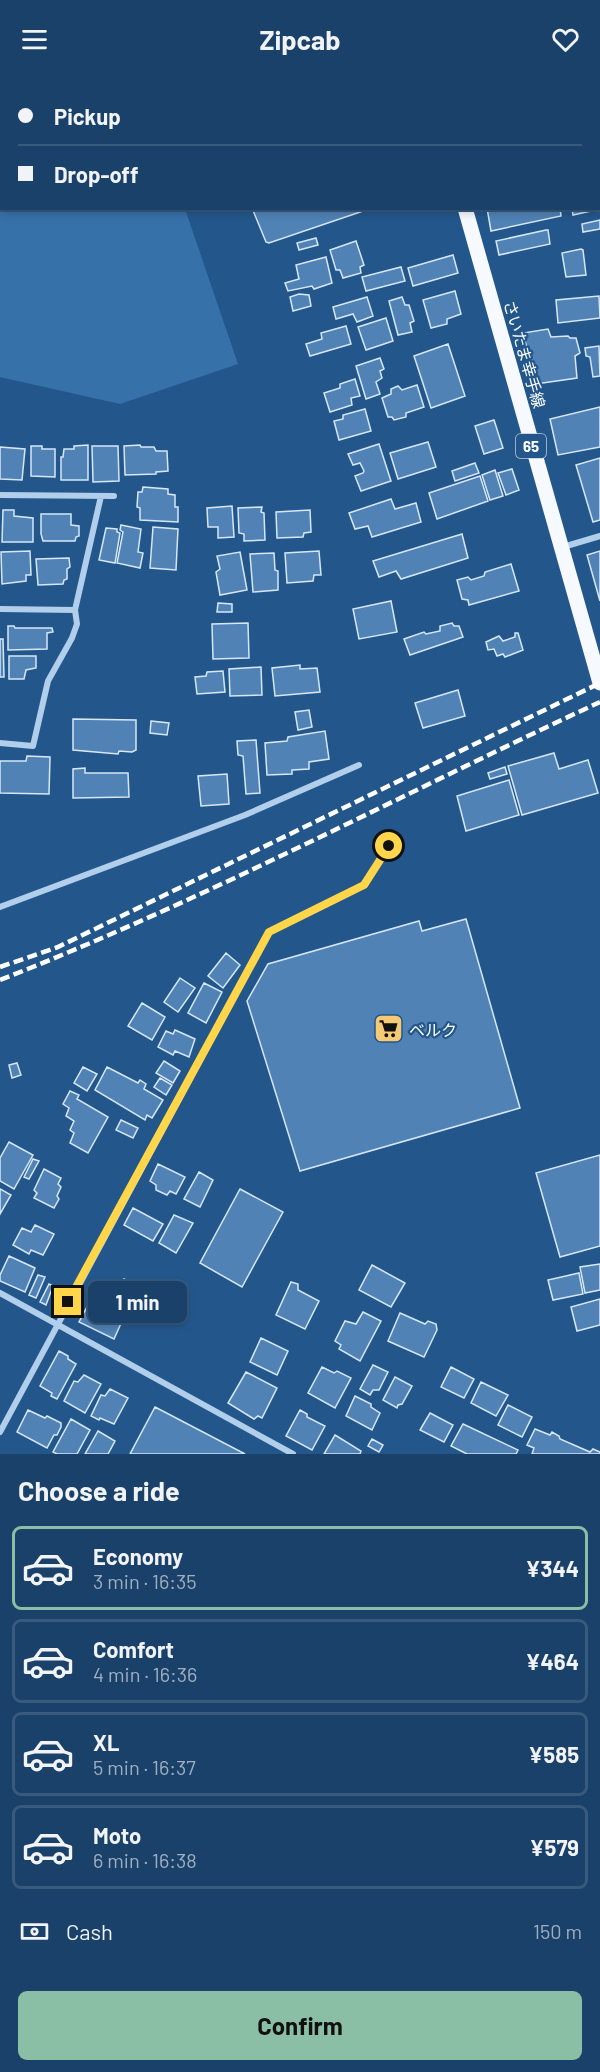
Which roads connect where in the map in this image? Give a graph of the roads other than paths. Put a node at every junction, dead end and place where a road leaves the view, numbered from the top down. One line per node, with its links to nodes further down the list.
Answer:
1 (466, 210): 6 (main road, さいたま幸手線 / 65)
2 (0, 495): 3 (street)
3 (101, 496): 4 (street); 8 (street)
4 (114, 496)
5 (600, 536): 6 (street)
6 (561, 548): 9 (main road, さいたま幸手線 / 65)
7 (0, 609): 8 (street)
8 (75, 610): 10 (street)
9 (600, 682)
10 (0, 743)
11 (359, 765): 13 (street)
12 (389, 846): 15 (street)
13 (0, 907)
14 (0, 1293): 15 (street)
15 (57, 1323): 16 (street); 17 (street)
16 (0, 1432)
17 (293, 1454)

